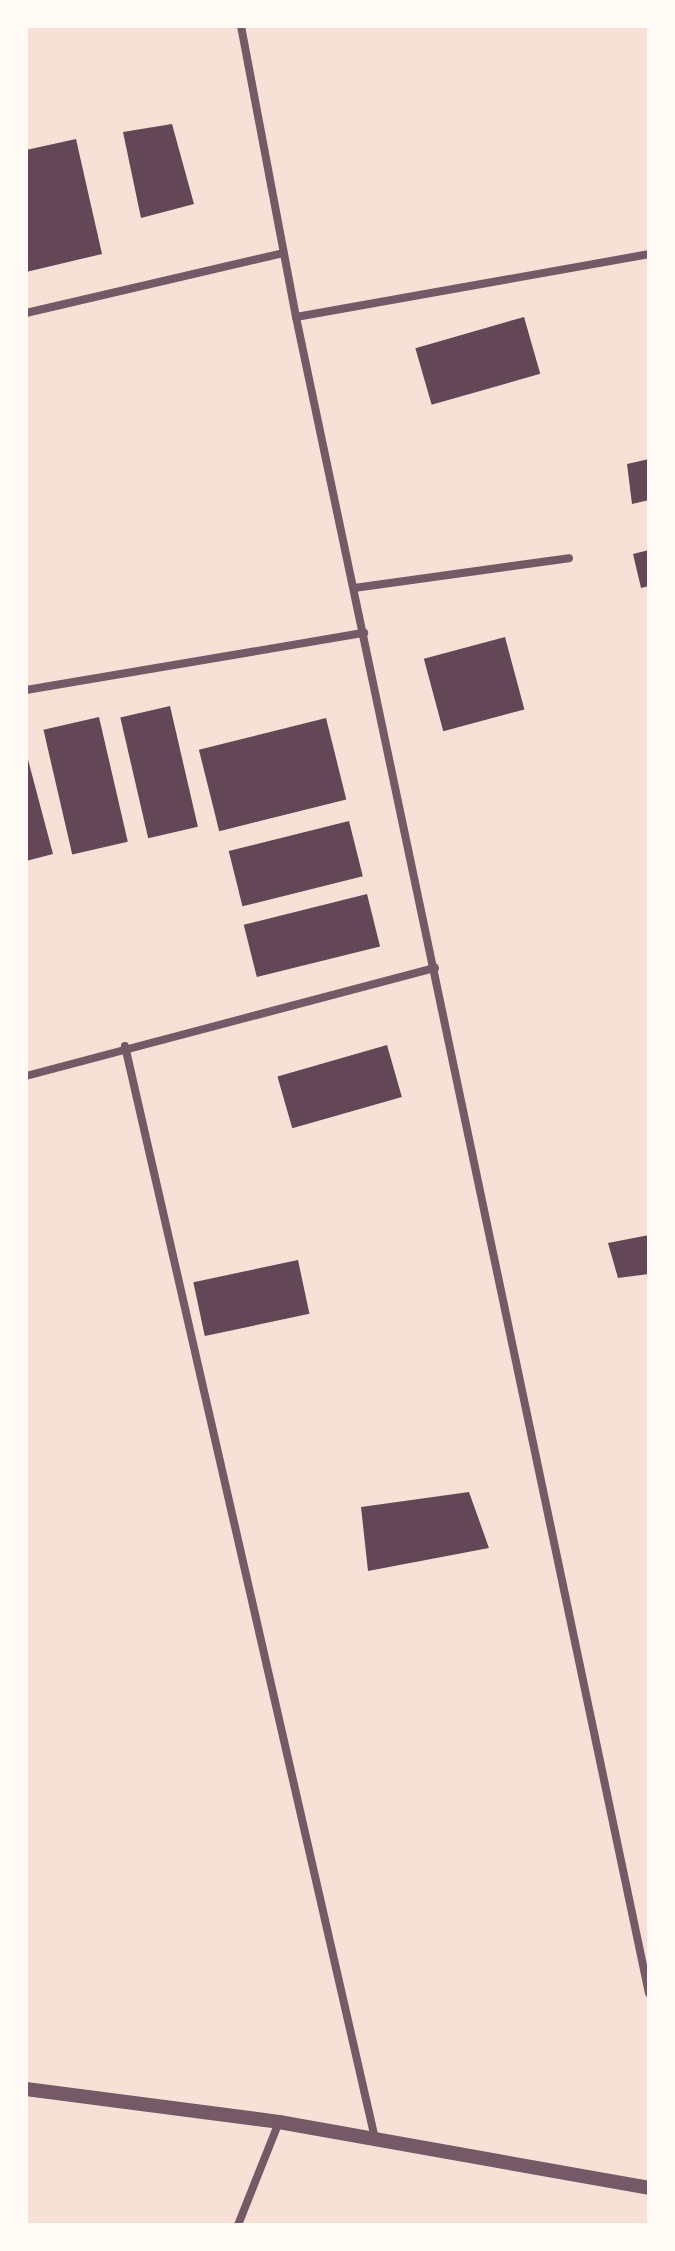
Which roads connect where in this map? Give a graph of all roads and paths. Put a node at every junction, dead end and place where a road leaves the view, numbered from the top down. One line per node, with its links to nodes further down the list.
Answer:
1 (241, 26): 2 (street)
2 (283, 253): 4 (street); 5 (street)
3 (649, 254): 5 (street)
4 (26, 313)
5 (296, 317): 7 (street)
6 (569, 558): 7 (street)
7 (354, 588): 8 (street)
8 (364, 633): 9 (street); 10 (street)
9 (26, 690)
10 (435, 968): 11 (street); 13 (street)
11 (125, 1046): 12 (street); 16 (street)
12 (26, 1076)
13 (649, 1993)
14 (26, 2089): 15 (street)
15 (279, 2122): 16 (street); 18 (street)
16 (375, 2138): 17 (street)
17 (649, 2188)
18 (238, 2225)

